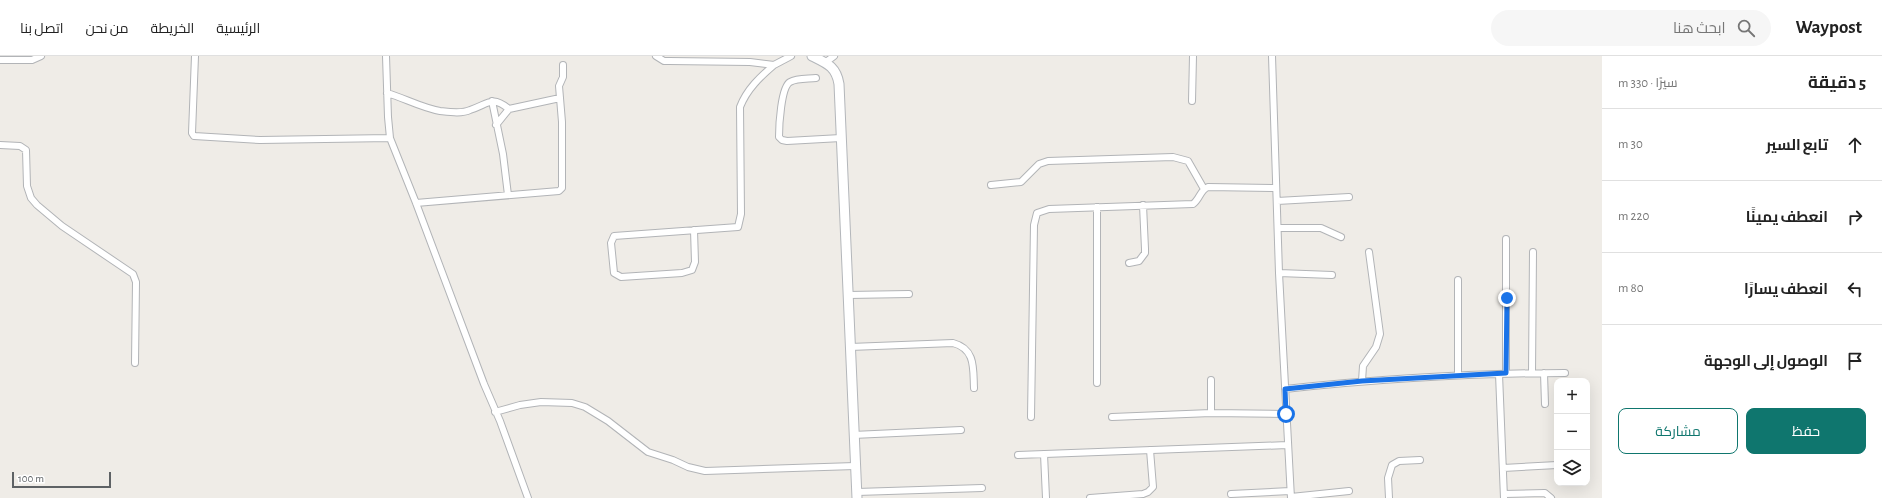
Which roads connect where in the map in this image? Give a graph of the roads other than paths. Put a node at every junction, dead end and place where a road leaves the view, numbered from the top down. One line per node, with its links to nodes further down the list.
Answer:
1 (41, 56): 10 (street)
2 (195, 56): 21 (street)
3 (386, 56): 15 (street)
4 (656, 56): 13 (street)
5 (791, 56): 13 (street)
6 (812, 56): 11 (street)
7 (834, 56): 11 (street)
8 (1193, 56): 18 (street)
9 (1272, 56): 25 (street)
10 (0, 60)
11 (826, 62): 22 (street)
12 (563, 65): 16 (street)
13 (774, 65): 34 (street)
14 (816, 78): 22 (street)
15 (387, 93): 17 (street); 21 (street)
16 (560, 98): 19 (street); 27 (street)
17 (492, 101): 19 (street); 20 (street)
18 (1192, 101)
19 (509, 110): 20 (street)
20 (496, 125): 27 (street)
21 (390, 138): 30 (street)
22 (841, 138): 43 (street)
23 (0, 145): 46 (street)
24 (991, 185): 26 (street)
25 (1276, 188): 26 (street); 29 (street)
26 (1204, 189): 31 (street)
27 (508, 195): 30 (street)
28 (1349, 197): 29 (street)
29 (1276, 201): 33 (street)
30 (416, 203): 59 (street)
31 (1143, 205): 32 (street); 39 (street)
32 (1096, 207): 55 (street); 62 (street)
33 (1278, 228): 35 (street); 40 (street)
34 (694, 230): 34 (street)
35 (1341, 237)
36 (1506, 239): 47 (street)
37 (1368, 252): 54 (street)
38 (1533, 252): 48 (street)
39 (1129, 263)
40 (1279, 274): 41 (street); 57 (street)
41 (1332, 275)
42 (1458, 280): 52 (street)
43 (848, 294): 44 (street); 45 (street)
44 (909, 294)
45 (850, 347): 56 (street); 65 (street)
46 (135, 363)
47 (1506, 373): 48 (street); 51 (street)
48 (1532, 373): 49 (street)
49 (1544, 373): 50 (street); 58 (street)
50 (1565, 373)
51 (1499, 374): 52 (street); 73 (street)
52 (1458, 375): 54 (street)
53 (1211, 380): 60 (street)
54 (1362, 381): 57 (street)
55 (1097, 383)
56 (974, 388)
57 (1285, 389): 61 (street)
58 (1544, 404)
59 (495, 412): 72 (street); 80 (street)
60 (1211, 413): 61 (street); 63 (street)
61 (1286, 414): 66 (street)
62 (1030, 417)
63 (1112, 417)
64 (961, 430): 65 (street)
65 (854, 435): 72 (street)
66 (1287, 445): 67 (street); 78 (street)
67 (1150, 450): 69 (street); 82 (street)
68 (1018, 454): 69 (street)
69 (1044, 454): 81 (street)
70 (1420, 460): 83 (street)
71 (1554, 465): 73 (street)
72 (855, 466): 77 (street)
73 (1503, 468): 79 (street)
74 (982, 488): 77 (street)
75 (1349, 491): 78 (street)
76 (1231, 494): 78 (street)
77 (857, 495)
78 (1290, 495)
79 (1504, 496): 84 (street)
80 (528, 498)
81 (1046, 498)
82 (1090, 498)
83 (1389, 498)
84 (1551, 498)

